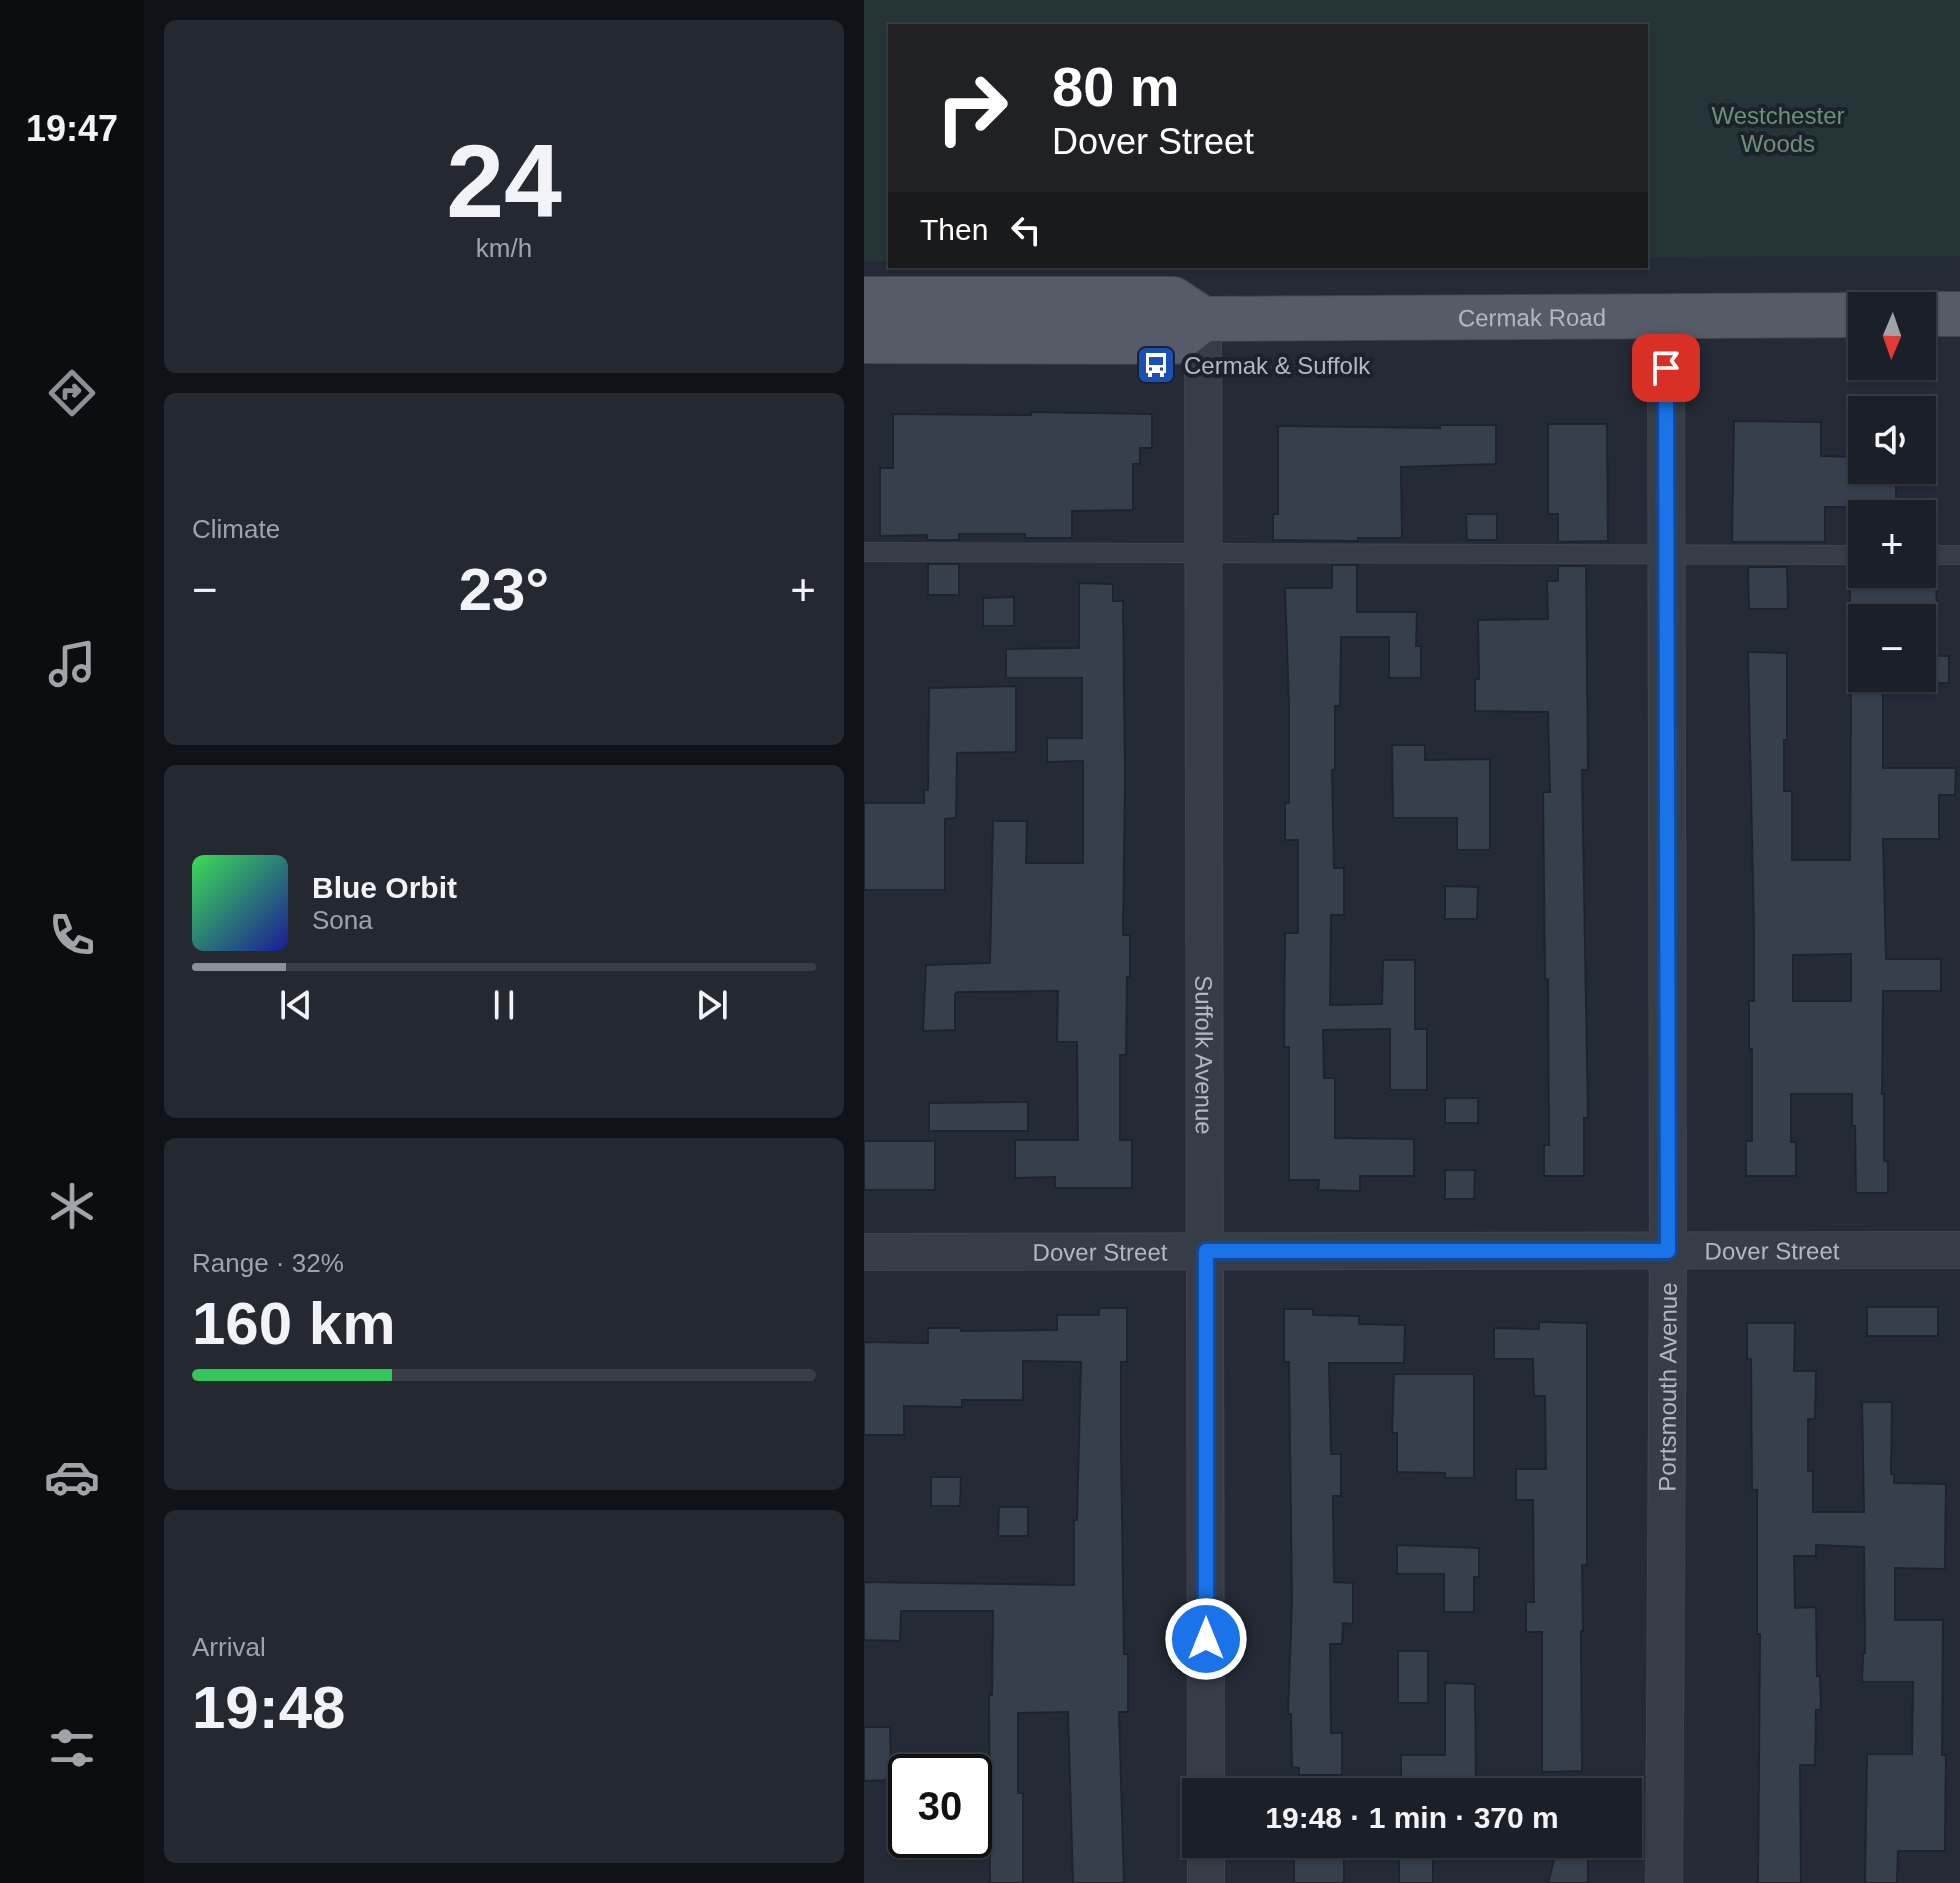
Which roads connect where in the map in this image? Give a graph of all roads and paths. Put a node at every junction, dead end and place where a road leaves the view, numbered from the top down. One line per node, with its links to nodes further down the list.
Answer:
1 (864, 299): 6 (main road)
2 (1936, 314): 3 (main road)
3 (1960, 314)
4 (1848, 315): 5 (main road, Cermak Road)
5 (1666, 316): 6 (main road, Cermak Road); 10 (street, Portsmouth Avenue)
6 (1203, 319): 7 (main road); 9 (street, Suffolk Avenue)
7 (864, 341)
8 (864, 552): 9 (lane)
9 (1204, 553): 10 (lane); 15 (street, Suffolk Avenue)
10 (1666, 554): 11 (lane); 16 (street, Portsmouth Avenue)
11 (1848, 555)
12 (1936, 555): 13 (lane)
13 (1960, 555)
14 (1960, 1250): 16 (street, Dover Street)
15 (1206, 1251): 16 (street, Dover Street); 17 (street, Dover Street); 18 (street, Suffolk Avenue)
16 (1668, 1251): 21 (street, Portsmouth Avenue)
17 (864, 1252)
18 (1206, 1778)
19 (1206, 1858): 20 (street)
20 (1206, 1883)
21 (1664, 1883)

